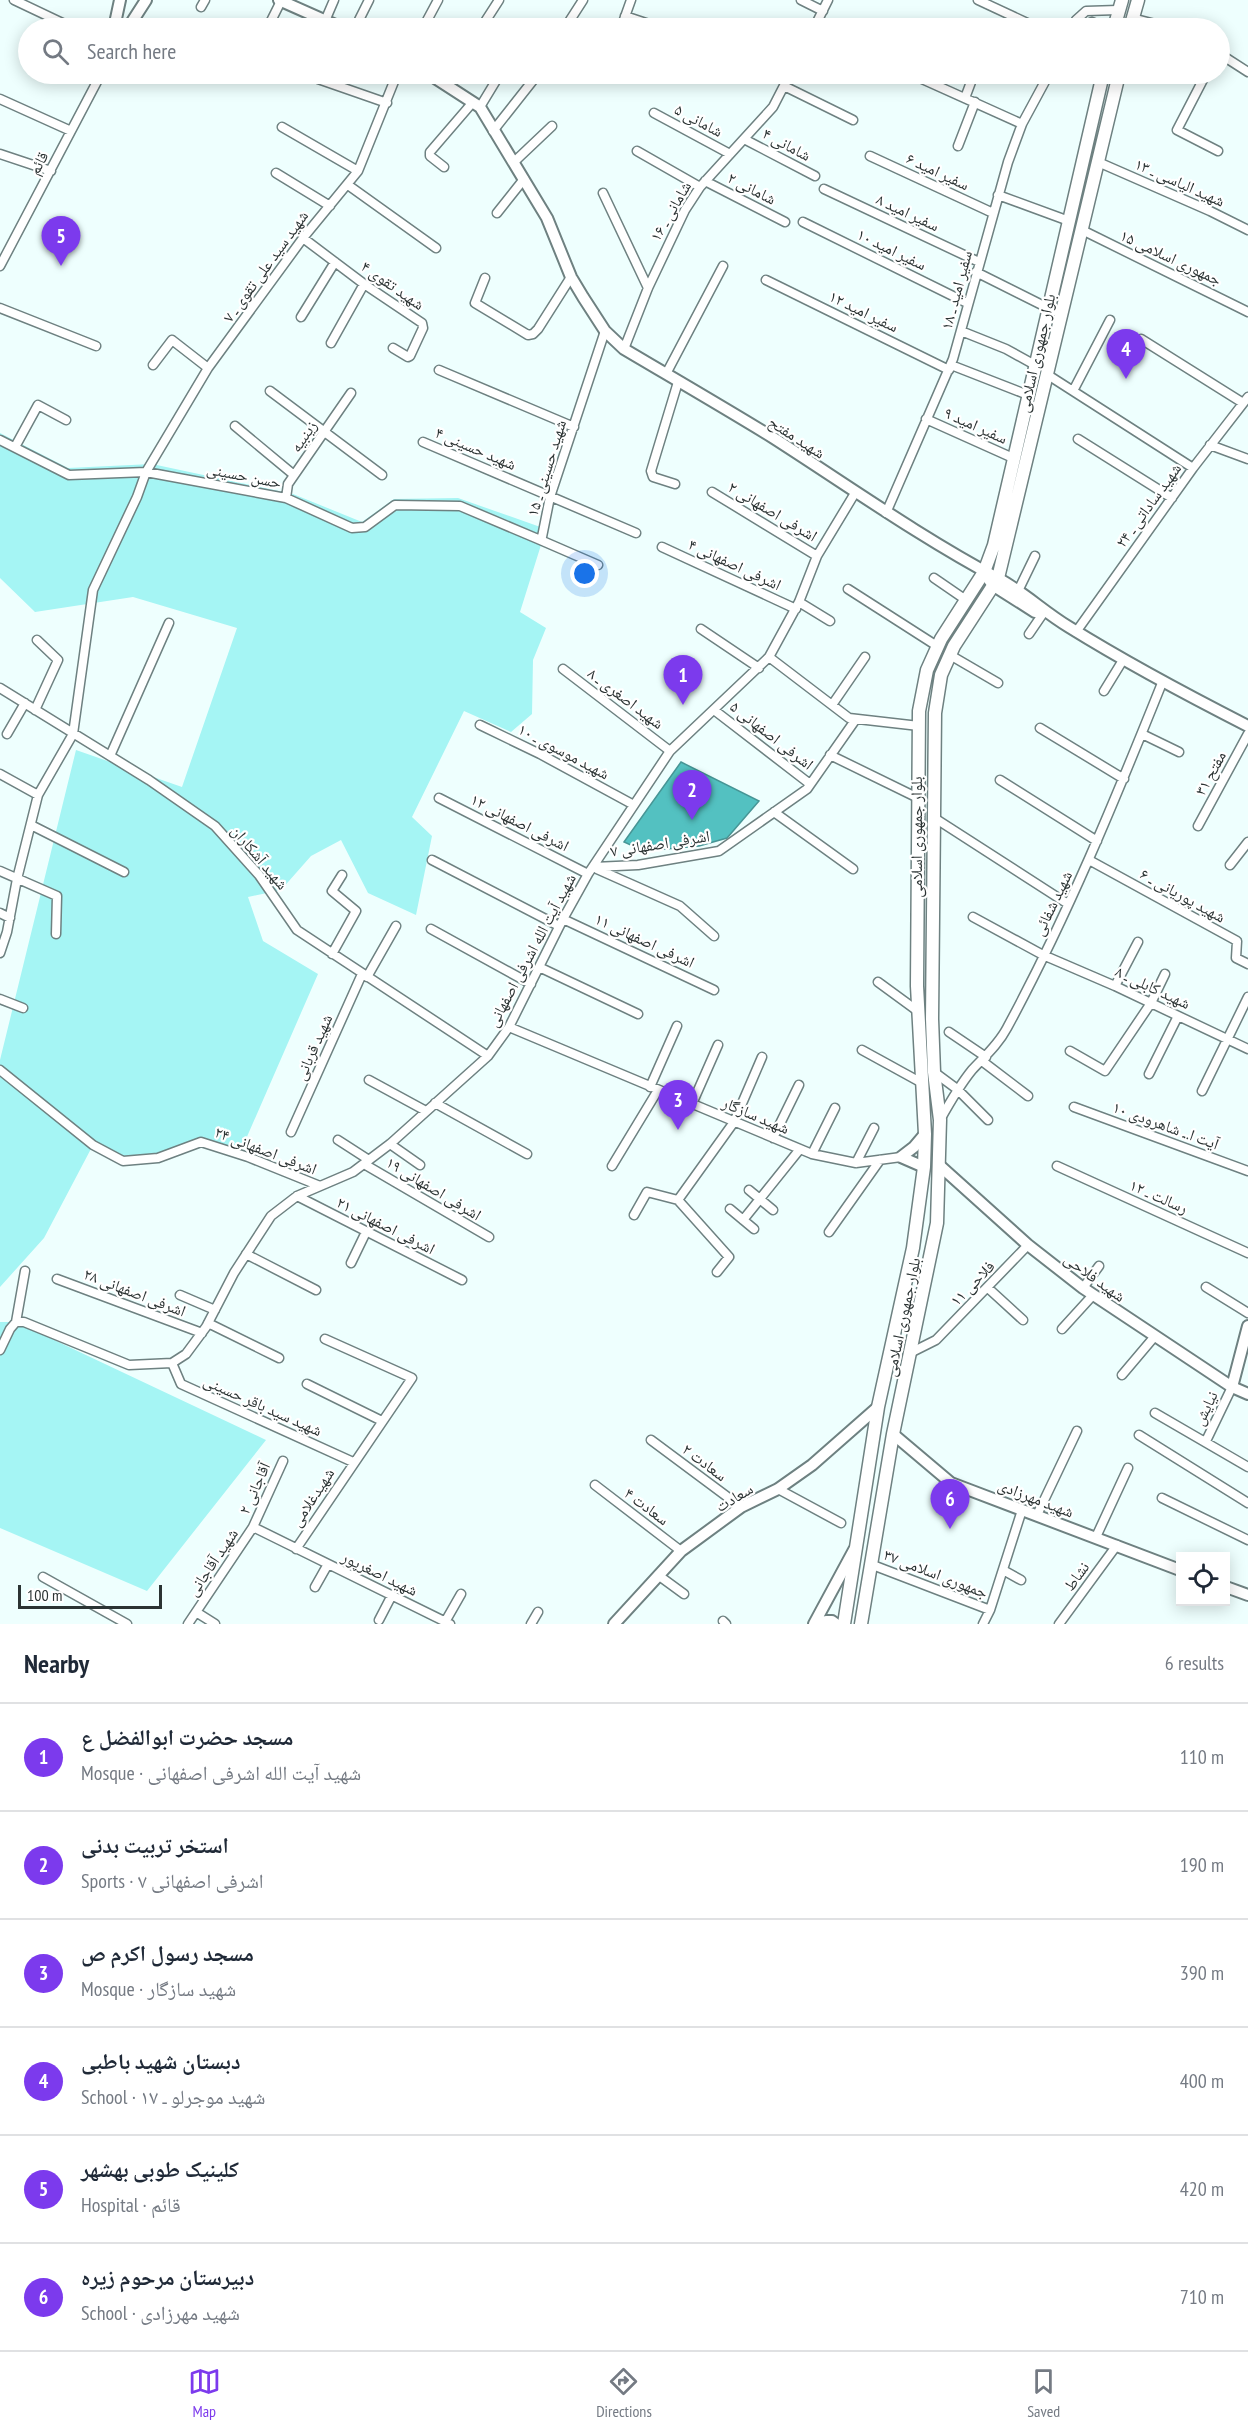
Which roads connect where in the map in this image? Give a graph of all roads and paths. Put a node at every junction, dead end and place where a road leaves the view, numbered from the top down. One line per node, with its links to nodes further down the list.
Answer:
1 (14, 0): 19 (street)
2 (120, 0): 20 (street)
3 (146, 0): 21 (street)
4 (280, 0): 17 (street); 22 (street)
5 (334, 0): 25 (street)
6 (369, 0): 26 (street)
7 (438, 0): 27 (street)
8 (499, 0): 28 (street)
9 (583, 0): 29 (street)
10 (631, 0): 18 (street)
11 (801, 0): 16 (street)
12 (828, 0): 16 (street)
13 (978, 0): 32 (street)
14 (1138, 0): 34 (main road)
15 (1120, 5): 33 (street)
16 (823, 10): 31 (street)
17 (313, 15): 23 (street); 24 (street)
18 (625, 16): 30 (street)
19 (52, 18)
20 (116, 18)
21 (134, 18)
22 (272, 18)
23 (312, 18)
24 (319, 18)
25 (326, 18)
26 (360, 18)
27 (428, 18)
28 (487, 18)
29 (571, 18)
30 (631, 18)
31 (819, 18)
32 (1017, 18)
33 (1078, 18)
34 (1133, 18)
35 (1230, 60): 36 (street)
36 (1248, 72)
37 (96, 84): 61 (street, قائم)
38 (332, 84): 53 (street)
39 (394, 84): 53 (street, شهید سید علی تقوی ـ ۷)
40 (446, 84): 54 (street, شهید مفتح)
41 (492, 84): 54 (street)
42 (530, 84): 60 (street)
43 (933, 84): 50 (street)
44 (970, 84): 50 (street)
45 (1044, 84): 57 (street, سفیر امید ـ ۱۸)
46 (1100, 84): 85 (main road, بلوار جمهوری اسلامی)
47 (1116, 84): 70 (main road, بلوار جمهوری اسلامی)
48 (1201, 84): 65 (street)
49 (784, 86): 56 (street); 62 (street, شامانی ـ ۱۶)
50 (964, 98): 52 (street)
51 (0, 99): 61 (street)
52 (975, 102): 57 (street); 63 (street)
53 (387, 103): 73 (street, شهید سید علی تقوی ـ ۷)
54 (476, 105): 60 (street, شهید مفتح); 71 (street)
55 (654, 113): 67 (street, شامانی ۵)
56 (853, 120)
57 (1022, 124): 81 (street, سفیر امید ـ ۱۸)
58 (552, 126): 69 (street)
59 (282, 127): 73 (street)
60 (493, 130): 69 (street, شهید مفتح)
61 (72, 131): 72 (street, قائم)
62 (744, 139): 67 (street, شامانی ـ ۱۶); 75 (street, شامانی ۴)
63 (958, 146)
64 (637, 151): 77 (street, شامانی ۲)
65 (1218, 152)
66 (0, 154): 72 (street)
67 (730, 154): 77 (street, شامانی ـ ۱۶)
68 (870, 156): 84 (street, سفیر امید ۶)
69 (514, 162): 76 (street, شهید مفتح)
70 (1098, 162): 88 (main road, بلوار جمهوری اسلامی); 89 (street, شهید الیاسی ـ ۱۳)
71 (444, 167)
72 (51, 171): 93 (street, قائم)
73 (358, 171): 78 (street, شهید سید علی تقوی ـ ۷)
74 (276, 173): 82 (street)
75 (815, 176)
76 (524, 178): 83 (street); 96 (street, شهید مفتح)
77 (702, 184): 86 (street, شامانی ۲); 100 (street, شامانی ـ ۱۶)
78 (348, 185): 82 (street, شهید سید علی تقوی ـ ۷); 91 (street)
79 (824, 189): 95 (street, سفیر امید ۸)
80 (603, 193): 100 (street)
81 (998, 195): 84 (street, سفیر امید ـ ۱۸); 85 (street)
82 (330, 206): 90 (street, شهید سید علی تقوی ـ ۷)
83 (497, 213)
84 (993, 213): 95 (street, سفیر امید ـ ۱۸)
85 (1069, 221): 103 (main road, بلوار جمهوری اسلامی)
86 (785, 222)
87 (803, 222): 101 (street, سفیر امید ۱۰)
88 (1082, 230): 104 (street, جمهوری اسلامی ۱۵); 105 (main road, بلوار جمهوری اسلامی)
89 (1248, 230)
90 (303, 238): 92 (street, شهید تقوی ۴); 117 (street, شهید سید علی تقوی ـ ۷)
91 (436, 248)
92 (335, 262): 99 (street, شهید تقوی ۴); 106 (street)
93 (0, 266)
94 (723, 266): 120 (street)
95 (978, 267): 101 (street, سفیر امید ـ ۱۸); 103 (street, سفیر امید ۸)
96 (571, 277): 97 (street); 108 (street, شهید مفتح)
97 (484, 278)
98 (766, 280): 118 (street, سفیر امید ۱۲)
99 (364, 284): 111 (street); 113 (street, شهید تقوی ۴)
100 (648, 288): 114 (street, شامانی ـ ۱۶)
101 (968, 303): 109 (street, سفیر امید ـ ۱۸)
102 (0, 308): 112 (street)
103 (1048, 309): 105 (street, سفیر امید ۸); 116 (main road, بلوار جمهوری اسلامی)
104 (1248, 312)
105 (1062, 314): 121 (main road, بلوار جمهوری اسلامی)
106 (301, 317)
107 (1110, 320): 124 (street)
108 (605, 331): 114 (street, شهید مفتح); 131 (street, شهید حسینی ـ ۱۵)
109 (961, 331): 116 (street); 118 (street, سفیر امید ـ ۱۸)
110 (1141, 339): 127 (street)
111 (331, 343)
112 (96, 346)
113 (393, 348)
114 (624, 349): 120 (street, شهید مفتح)
115 (153, 365): 117 (street)
116 (1035, 365): 126 (main road, بلوار جمهوری اسلامی)
117 (208, 368): 141 (street, شهید سید علی تقوی ـ ۷)
118 (950, 368): 126 (street, سفیر امید ۱۲); 128 (street, سفیر امید ـ ۱۸)
119 (439, 370): 131 (street)
120 (666, 374): 122 (street, شهید مفتح)
121 (1048, 375): 124 (street); 160 (main road, بلوار جمهوری اسلامی)
122 (678, 382): 144 (street); 146 (street, شهید مفتح)
123 (270, 391): 132 (street)
124 (1073, 391): 140 (street)
125 (351, 393): 132 (street, زینبیه)
126 (1028, 395): 138 (main road, بلوار جمهوری اسلامی)
127 (1245, 400): 136 (street, شهید ساداتی ـ ۲۴)
128 (926, 419): 138 (street, سفیر امید ۹); 151 (street, سفیر امید ـ ۱۸)
129 (66, 420): 137 (street)
130 (235, 426): 142 (street)
131 (574, 427): 147 (street, شهید حسینی ـ ۱۵)
132 (323, 433): 142 (street, زینبیه); 143 (street)
133 (1077, 439): 149 (street)
134 (0, 440): 137 (street, حسن حسینی)
135 (423, 442): 147 (street, شهید حسینی ۴)
136 (1210, 446): 139 (street); 140 (street, شهید ساداتی ـ ۲۴)
137 (15, 447): 141 (street, حسن حسینی)
138 (1013, 458): 158 (main road, بلوار جمهوری اسلامی)
139 (1248, 459)
140 (1193, 468): 149 (street, شهید ساداتی ـ ۲۴)
141 (146, 472): 148 (street, حسن حسینی); 193 (street, شهید سید علی تقوی ـ ۷)
142 (294, 475): 148 (street, زینبیه)
143 (382, 475)
144 (675, 484)
145 (712, 492): 155 (street, اشرفی اصفهانی ۲)
146 (855, 493): 151 (street, شهید مفتح); 155 (street, شهید آیت الله اشرفی اصفهانی)
147 (550, 497): 152 (street, شهید حسینی ۴); 153 (street, شهید حسینی ـ ۱۵)
148 (286, 498): 150 (street, حسن حسینی)
149 (1172, 498): 169 (street, شهید ساداتی ـ ۲۴)
150 (395, 505): 153 (street, شهید حسینی ـ ۱۵)
151 (886, 513): 158 (street, شهید مفتح)
152 (636, 533)
153 (538, 539): 157 (street)
154 (662, 547): 164 (street, اشرفی اصفهانی ۴)
155 (818, 556): 164 (street, شهید آیت الله اشرفی اصفهانی)
156 (1035, 556): 162 (street)
157 (598, 565)
158 (984, 572): 160 (street, شهید مفتح); 163 (main road, بلوار جمهوری اسلامی)
159 (934, 578): 163 (street)
160 (996, 582): 162 (street, شهید مفتح); 165 (street); 173 (main road, بلوار جمهوری اسلامی)
161 (848, 589): 172 (street)
162 (1018, 591): 165 (street, شهید مفتح)
163 (966, 600): 172 (main road, بلوار جمهوری اسلامی)
164 (798, 605): 166 (street, اشرفی اصفهانی ۴); 174 (street, شهید آیت الله اشرفی اصفهانی)
165 (1044, 612): 169 (street, شهید مفتح); 170 (street)
166 (830, 621)
167 (169, 623): 199 (street)
168 (701, 629): 177 (street)
169 (1076, 632): 176 (street, شهید مفتح)
170 (1029, 634)
171 (37, 640): 185 (street)
172 (937, 646): 189 (main road, بلوار جمهوری اسلامی)
173 (950, 655): 180 (street); 202 (main road, بلوار جمهوری اسلامی)
174 (769, 657): 177 (street, شهید آیت الله اشرفی اصفهانی); 184 (street)
175 (865, 657): 184 (street)
176 (1123, 660): 179 (street, شهید مفتح); 182 (street)
177 (759, 668): 186 (street, شهید آیت الله اشرفی اصفهانی)
178 (563, 669): 196 (street, شهید اصغری ـ ۸)
179 (1162, 682): 190 (street, شهید مفتح); 194 (street, شهید شفائی)
180 (998, 683)
181 (0, 688): 183 (street, شهید آشکاران)
182 (1104, 691)
183 (25, 704): 185 (street, شهید آشکاران); 192 (street)
184 (832, 705): 187 (street)
185 (35, 710): 193 (street, شهید آشکاران)
186 (714, 710): 196 (street, شهید آیت الله اشرفی اصفهانی); 205 (street, اشرفی اصفهانی ۵)
187 (853, 719): 189 (street); 198 (street, اشرفی اصفهانی ۷)
188 (480, 725): 209 (street, شهید موسوی ـ ۱۰)
189 (919, 726): 201 (main road, بلوار جمهوری اسلامی)
190 (1248, 726)
191 (1040, 728): 203 (street)
192 (7, 734)
193 (73, 734): 199 (street, شهید آشکاران); 206 (street)
194 (1142, 734): 197 (street); 203 (street, شهید شفائی)
195 (1248, 734): 213 (street, مفتح ۳۱)
196 (670, 750): 209 (street, شهید آیت الله اشرفی اصفهانی)
197 (1179, 752)
198 (830, 755): 205 (street, اشرفی اصفهانی ۷); 208 (street)
199 (110, 756): 236 (street, شهید آشکاران)
200 (0, 774): 206 (street)
201 (918, 775): 202 (main road); 208 (main road, بلوار جمهوری اسلامی)
202 (933, 776): 211 (main road, بلوار جمهوری اسلامی)
203 (1124, 779): 214 (street, شهید شفائی)
204 (1000, 780): 214 (street)
205 (810, 784): 210 (street, اشرفی اصفهانی ۷)
206 (38, 795): 212 (street)
207 (439, 798): 221 (street, اشرفی اصفهانی ۱۲)
208 (918, 798): 244 (main road, بلوار جمهوری اسلامی)
209 (632, 804): 221 (street, شهید آیت الله اشرفی اصفهانی)
210 (774, 812): 219 (street); 221 (street, اشرفی اصفهانی ۷)
211 (933, 817): 225 (street); 245 (main road, بلوار جمهوری اسلامی)
212 (31, 825): 222 (street); 224 (street)
213 (1198, 826)
214 (1097, 841): 217 (street, شهید شفائی)
215 (1248, 842): 218 (street)
216 (432, 860): 229 (street, اشرفی اصفهانی ۱۱)
217 (1089, 860): 225 (street, شهید شفائی); 238 (street, شهید پوریانی ـ ۶)
218 (1230, 866)
219 (854, 869)
220 (0, 871): 224 (street)
221 (591, 871): 229 (street, شهید آیت الله اشرفی اصفهانی); 233 (street, اشرفی اصفهانی ۱۲)
222 (124, 872)
223 (342, 875): 236 (street)
224 (17, 879): 228 (street); 232 (street)
225 (1068, 904): 237 (street, شهید شفائی)
226 (0, 913): 228 (street)
227 (974, 917): 237 (street, شهید کابلی ـ ۸)
228 (10, 918): 235 (street)
229 (561, 922): 239 (street, شهید آیت الله اشرفی اصفهانی); 247 (street, اشرفی اصفهانی ۱۱)
230 (396, 926): 241 (street, شهید قربانی)
231 (431, 929): 243 (street)
232 (56, 933)
233 (714, 936)
234 (1138, 942): 246 (street)
235 (0, 953)
236 (332, 954): 241 (street, شهید آشکاران)
237 (1043, 955): 246 (street, شهید کابلی ـ ۸); 265 (street, شهید شفائی)
238 (1248, 964)
239 (539, 967): 243 (street, شهید آیت الله اشرفی اصفهانی); 253 (street)
240 (1165, 974): 250 (street)
241 (365, 976): 263 (street, شهید آشکاران); 285 (street, شهید قربانی)
242 (878, 982): 252 (street)
243 (531, 984): 256 (street, شهید آیت الله اشرفی اصفهانی)
244 (917, 986): 245 (main road); 252 (main road, بلوار جمهوری اسلامی)
245 (933, 986): 267 (main road, بلوار جمهوری اسلامی)
246 (1115, 986): 250 (street, شهید کابلی ـ ۸)
247 (714, 990)
248 (1248, 998): 258 (street)
249 (0, 999): 251 (street)
250 (1151, 1003): 254 (street, شهید کابلی ـ ۸); 262 (street)
251 (23, 1008)
252 (919, 1012): 270 (main road, بلوار جمهوری اسلامی)
253 (638, 1014)
254 (1179, 1016): 258 (street, شهید کابلی ـ ۸); 268 (street)
255 (678, 1026): 272 (street)
256 (509, 1027): 263 (street, شهید آیت الله اشرفی اصفهانی); 272 (street, شهید سازگار)
257 (949, 1032): 265 (street)
258 (1227, 1038): 260 (street, شهید کابلی ـ ۸); 274 (street)
259 (718, 1045): 277 (street)
260 (1248, 1049)
261 (862, 1050): 270 (street)
262 (1070, 1051)
263 (488, 1056): 276 (street, شهید آیت الله اشرفی اصفهانی)
264 (762, 1057): 283 (street)
265 (984, 1059): 273 (street, شهید شفائی); 275 (street)
266 (0, 1070): 303 (street, اشرفی اصفهانی ۲۴)
267 (934, 1072): 273 (street); 281 (main road, بلوار جمهوری اسلامی)
268 (1149, 1074)
269 (369, 1080): 280 (street)
270 (922, 1083): 286 (main road, بلوار جمهوری اسلامی)
271 (799, 1085): 287 (street)
272 (654, 1088): 277 (street, شهید سازگار); 299 (street)
273 (957, 1089): 281 (street, شهید شفائی); 282 (street)
274 (1202, 1091)
275 (1028, 1096)
276 (435, 1103): 280 (street, شهید آیت الله اشرفی اصفهانی); 291 (street)
277 (692, 1104): 283 (street, شهید سازگار)
278 (1074, 1107): 302 (street, آیت ا... شاهرودی ۱۰)
279 (835, 1108): 292 (street)
280 (426, 1111): 289 (street, شهید آیت الله اشرفی اصفهانی)
281 (940, 1120): 298 (main road, بلوار جمهوری اسلامی)
282 (988, 1120)
283 (734, 1122): 287 (street, شهید سازگار); 307 (street)
284 (874, 1128): 296 (street)
285 (291, 1132)
286 (925, 1134): 293 (street, شهید سازگار); 301 (main road, بلوار جمهوری اسلامی)
287 (773, 1138): 290 (street, شهید سازگار)
288 (338, 1140): 295 (street, اشرفی اصفهانی ۱۹)
289 (390, 1144): 295 (street, شهید آیت الله اشرفی اصفهانی); 297 (street)
290 (800, 1149): 292 (street, شهید سازگار); 306 (street)
291 (527, 1154)
292 (812, 1154): 296 (street, شهید سازگار)
293 (900, 1156): 294 (street, شهید سازگار); 301 (street)
294 (880, 1160): 296 (street, شهید سازگار); 316 (street)
295 (366, 1162): 303 (street, شهید آیت الله اشرفی اصفهانی); 317 (street, اشرفی اصفهانی ۱۹)
296 (856, 1164)
297 (420, 1165)
298 (939, 1165): 313 (main road, بلوار جمهوری اسلامی); 318 (street, شهید فلاحی)
299 (612, 1166)
300 (1057, 1166): 320 (street, رسالت ـ ۱۲)
301 (924, 1167): 311 (main road, بلوار جمهوری اسلامی)
302 (1248, 1171)
303 (320, 1186): 305 (street, شهید آیت الله اشرفی اصفهانی)
304 (749, 1190): 306 (street)
305 (297, 1196): 315 (street, اشرفی اصفهانی ۲۱); 321 (street, شهید آیت الله اشرفی اصفهانی)
306 (760, 1199): 309 (street); 312 (street)
307 (678, 1200): 310 (street); 326 (street)
308 (730, 1209): 312 (street)
309 (774, 1210)
310 (634, 1215)
311 (916, 1219): 313 (main road); 319 (main road, بلوار جمهوری اسلامی)
312 (743, 1220): 314 (street)
313 (937, 1223): 322 (main road, بلوار جمهوری اسلامی)
314 (754, 1229)
315 (366, 1232): 323 (street); 328 (street, اشرفی اصفهانی ۲۱)
316 (829, 1233)
317 (489, 1238)
318 (1028, 1245): 330 (street, فلاحی ۱۱); 331 (street, شهید فلاحی)
319 (913, 1248): 322 (main road); 353 (main road, بلوار جمهوری اسلامی)
320 (1248, 1253)
321 (246, 1254): 332 (street); 335 (street, شهید آیت الله اشرفی اصفهانی)
322 (932, 1254): 346 (main road, بلوار جمهوری اسلامی)
323 (351, 1263)
324 (1099, 1266): 331 (street)
325 (26, 1271): 338 (street)
326 (717, 1272)
327 (57, 1279): 342 (street, اشرفی اصفهانی ۲۸)
328 (462, 1280)
329 (1206, 1287): 336 (street)
330 (988, 1288): 337 (street); 346 (street, فلاحی ۱۱)
331 (1083, 1288): 334 (street, شهید فلاحی)
332 (316, 1290)
333 (180, 1295): 335 (street)
334 (1093, 1295): 341 (street); 343 (street, شهید فلاحی)
335 (215, 1310): 339 (street, شهید آیت الله اشرفی اصفهانی)
336 (1248, 1313)
337 (1023, 1320)
338 (16, 1322): 345 (street); 348 (street)
339 (208, 1323): 342 (street, شهید آیت الله اشرفی اصفهانی); 347 (street)
340 (1248, 1326): 351 (street)
341 (1062, 1329)
342 (202, 1333): 348 (street, شهید آیت الله اشرفی اصفهانی)
343 (1155, 1336): 349 (street); 351 (street, شهید فلاحی)
344 (325, 1339): 355 (street, شهیدغلامی)
345 (0, 1350)
346 (912, 1352): 357 (main road, بلوار جمهوری اسلامی)
347 (279, 1358)
348 (172, 1363): 362 (street, شهید سید باقر حسینی)
349 (1122, 1375)
350 (307, 1384): 355 (street)
351 (1232, 1388): 352 (street, شهید فلاحی); 360 (street, نیایش)
352 (1248, 1394)
353 (878, 1407): 364 (main road, بلوار جمهوری اسلامی); 368 (street, سعادت)
354 (1155, 1413): 360 (street, نیایش)
355 (382, 1421): 362 (street, شهیدغلامی)
356 (1077, 1431): 375 (street)
357 (893, 1434): 366 (main road, بلوار جمهوری اسلامی); 374 (street, شهید مهرزادی)
358 (1139, 1435): 371 (street)
359 (651, 1440): 372 (street, سعادت ۲)
360 (1206, 1442): 363 (street, نیایش)
361 (283, 1461): 377 (street, آقاجانی ۲)
362 (353, 1462): 382 (street, شهیدغلامی)
363 (1248, 1467)
364 (870, 1468): 366 (main road); 370 (main road, بلوار جمهوری اسلامی)
365 (1128, 1468): 378 (street)
366 (888, 1470): 373 (main road, بلوار جمهوری اسلامی)
367 (595, 1485): 383 (street, سعادت ۴)
368 (778, 1489): 372 (street, سعادت); 376 (street)
369 (1162, 1498): 379 (street)
370 (864, 1502): 373 (main road); 380 (main road, بلوار جمهوری اسلامی)
371 (1248, 1503)
372 (741, 1507): 383 (street, سعادت)
373 (882, 1507): 385 (main road, بلوار جمهوری اسلامی)
374 (1023, 1510): 375 (street, شهید مهرزادی); 387 (street)
375 (1037, 1515): 378 (street, شهید مهرزادی)
376 (841, 1523)
377 (253, 1527): 382 (street, شهید آقاجانی); 398 (street, شهید آقاجانی)
378 (1096, 1537): 381 (street, شهید مهرزادی)
379 (1248, 1540)
380 (857, 1544): 407 (street); 409 (main road, بلوار جمهوری اسلامی)
381 (1117, 1545): 386 (street, شهید مهرزادی); 412 (street, نشاط)
382 (296, 1549): 384 (street, شهید اصغرپور)
383 (681, 1551): 388 (street, سعادت)
384 (328, 1564): 391 (street); 395 (street, شهید اصغرپور)
385 (870, 1564): 397 (street, جمهوری اسلامی ۳۷); 410 (main road, بلوار جمهوری اسلامی)
386 (1176, 1567)
387 (1003, 1570): 390 (street); 397 (street)
388 (658, 1575): 394 (street); 406 (street, سعادت)
389 (43, 1577): 402 (street)
390 (1021, 1580)
391 (315, 1587)
392 (1230, 1588): 396 (street)
393 (461, 1594): 401 (street)
394 (684, 1594)
395 (392, 1595): 400 (street); 401 (street, شهید اصغرپور)
396 (1248, 1595)
397 (990, 1610): 411 (street)
398 (196, 1612): 403 (street, شهید آقاجانی); 404 (street)
399 (538, 1612): 405 (street)
400 (379, 1620)
401 (448, 1623)
402 (127, 1624)
403 (188, 1624)
404 (215, 1624)
405 (531, 1624)
406 (614, 1624)
407 (818, 1624): 408 (street)
408 (836, 1624)
409 (844, 1624)
410 (861, 1624)
411 (983, 1624)
412 (1059, 1624)

